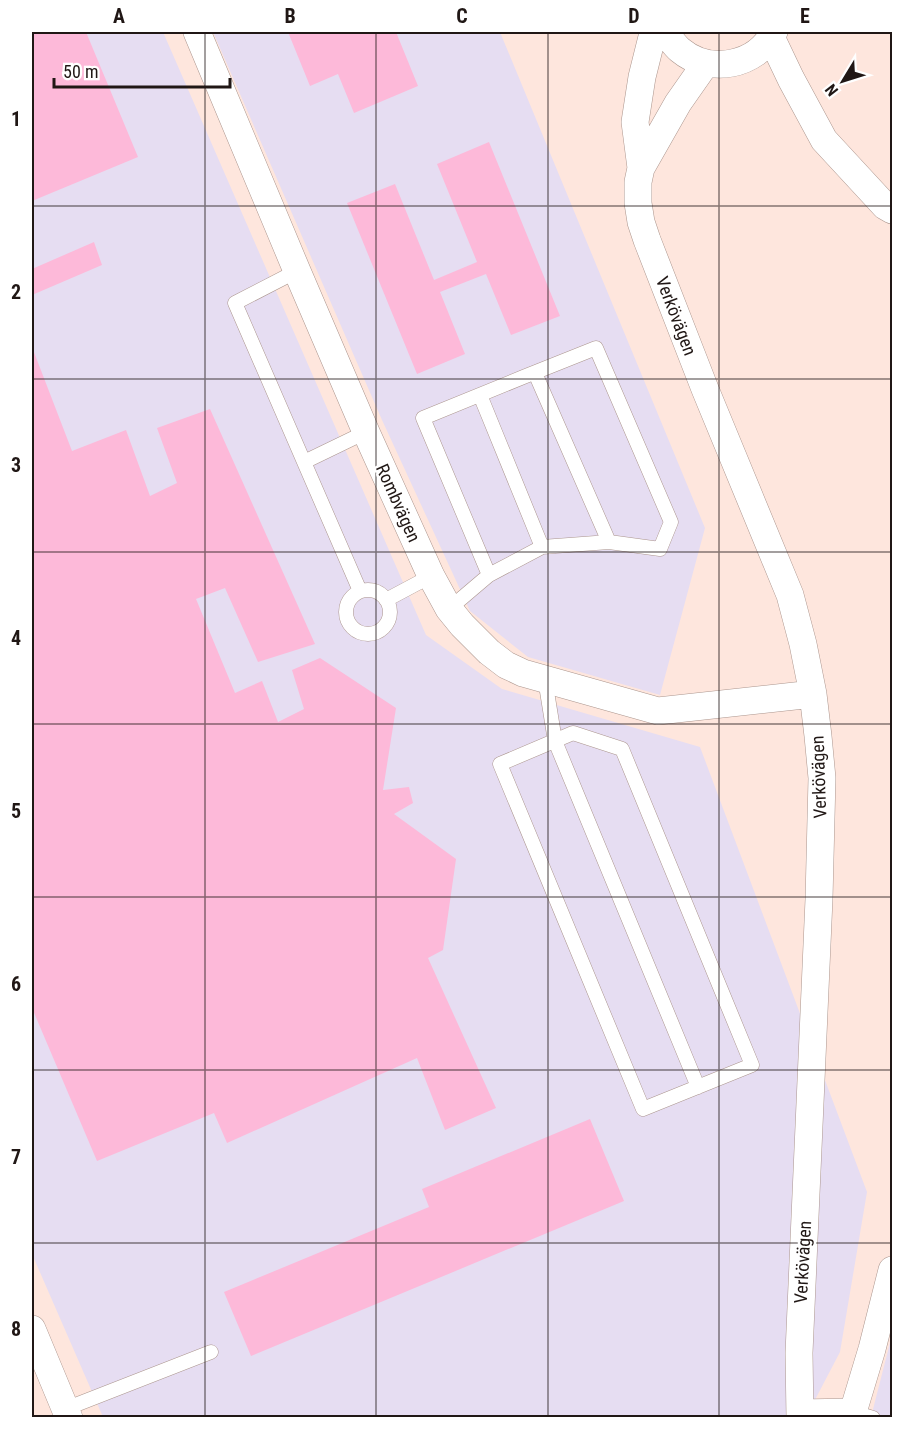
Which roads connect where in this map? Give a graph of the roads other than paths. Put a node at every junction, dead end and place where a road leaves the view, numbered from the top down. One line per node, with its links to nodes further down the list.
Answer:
1 (197, 32): 8 (street, Rombvägen)
2 (655, 32): 6 (street, Verkövägen)
3 (665, 32): 5 (street)
4 (773, 34): 5 (street); 7 (street)
5 (706, 63): 6 (street, Verkövägen)
6 (641, 168): 21 (street, Verkövägen)
7 (892, 210)
8 (297, 271): 11 (street, Rombvägen); 12 (lane)
9 (535, 373): 10 (lane); 13 (lane); 13 (lane)
10 (480, 395): 14 (lane); 15 (lane)
11 (366, 432): 12 (lane); 16 (street, Rombvägen)
12 (304, 462): 17 (lane)
13 (609, 542): 14 (lane)
14 (542, 547): 15 (lane)
15 (489, 575): 19 (lane)
16 (431, 576): 18 (lane); 19 (street, Rombvägen)
17 (360, 591): 18 (lane); 18 (lane)
18 (386, 600)
19 (449, 609): 20 (street, Rombvägen)
20 (545, 679): 21 (street, Rombvägen); 22 (lane)
21 (813, 694): 29 (street, Verkövägen)
22 (555, 741): 23 (lane); 23 (lane); 23 (lane)
23 (698, 1087)
24 (892, 1270): 25 (street)
25 (887, 1308): 30 (street)
26 (32, 1329): 28 (street)
27 (211, 1352): 28 (lane)
28 (68, 1413)
29 (800, 1415): 30 (street)
30 (863, 1415)

